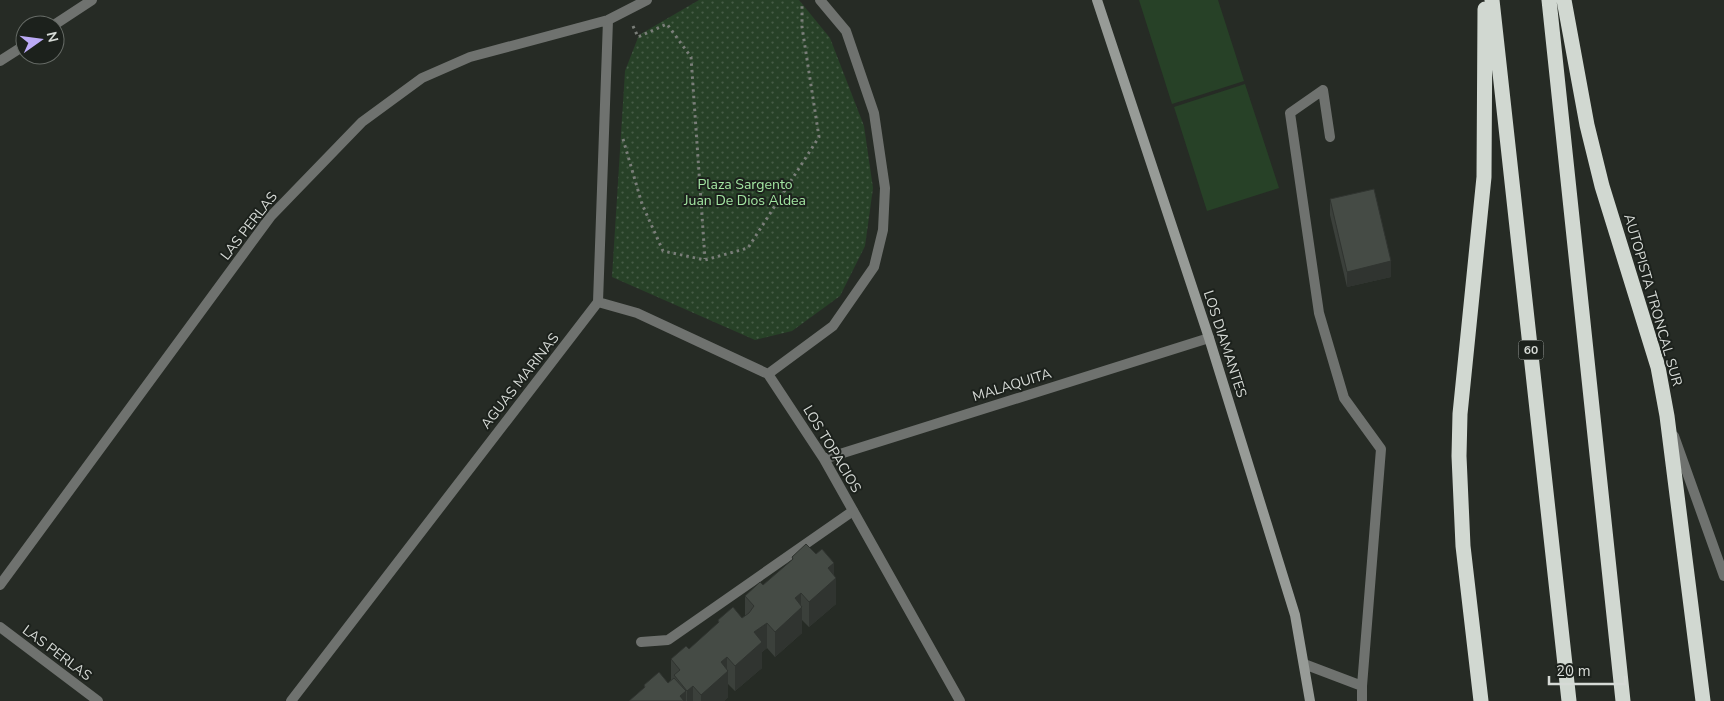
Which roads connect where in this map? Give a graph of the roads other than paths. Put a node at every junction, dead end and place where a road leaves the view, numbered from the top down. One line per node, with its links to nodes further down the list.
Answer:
1 (92, 0): 9 (street)
2 (647, 0): 10 (street, LAS PERLAS)
3 (820, 0): 16 (street)
4 (1097, 0): 15 (street, LOS DIAMANTES)
5 (1485, 0): 31 (highway)
6 (1492, 0): 32 (highway, 60)
7 (1549, 0): 33 (highway)
8 (1564, 0): 17 (highway, AUTOPISTA TRONCAL SUR)
9 (65, 18)
10 (608, 20): 14 (street); 21 (street, LAS PERLAS)
11 (15, 51): 12 (street)
12 (0, 61)
13 (1330, 137): 25 (street)
14 (598, 302): 16 (street); 27 (street, AGUAS MARINAS)
15 (1209, 338): 18 (street, MALAQUITA); 24 (street, LOS DIAMANTES)
16 (768, 374): 18 (street, LOS TOPACIOS)
17 (1667, 416): 20 (street); 34 (highway, AUTOPISTA TRONCAL SUR)
18 (824, 459): 19 (street, LOS TOPACIOS)
19 (853, 511): 23 (street); 28 (street, LOS TOPACIOS)
20 (1724, 576)
21 (0, 585)
22 (0, 627): 26 (street, LAS PERLAS)
23 (641, 642)
24 (1304, 664): 25 (street); 29 (street, LOS DIAMANTES)
25 (1362, 686): 30 (street)
26 (98, 701)
27 (292, 701)
28 (960, 701)
29 (1310, 701)
30 (1362, 701)
31 (1481, 701)
32 (1570, 701)
33 (1623, 701)
34 (1702, 701)

